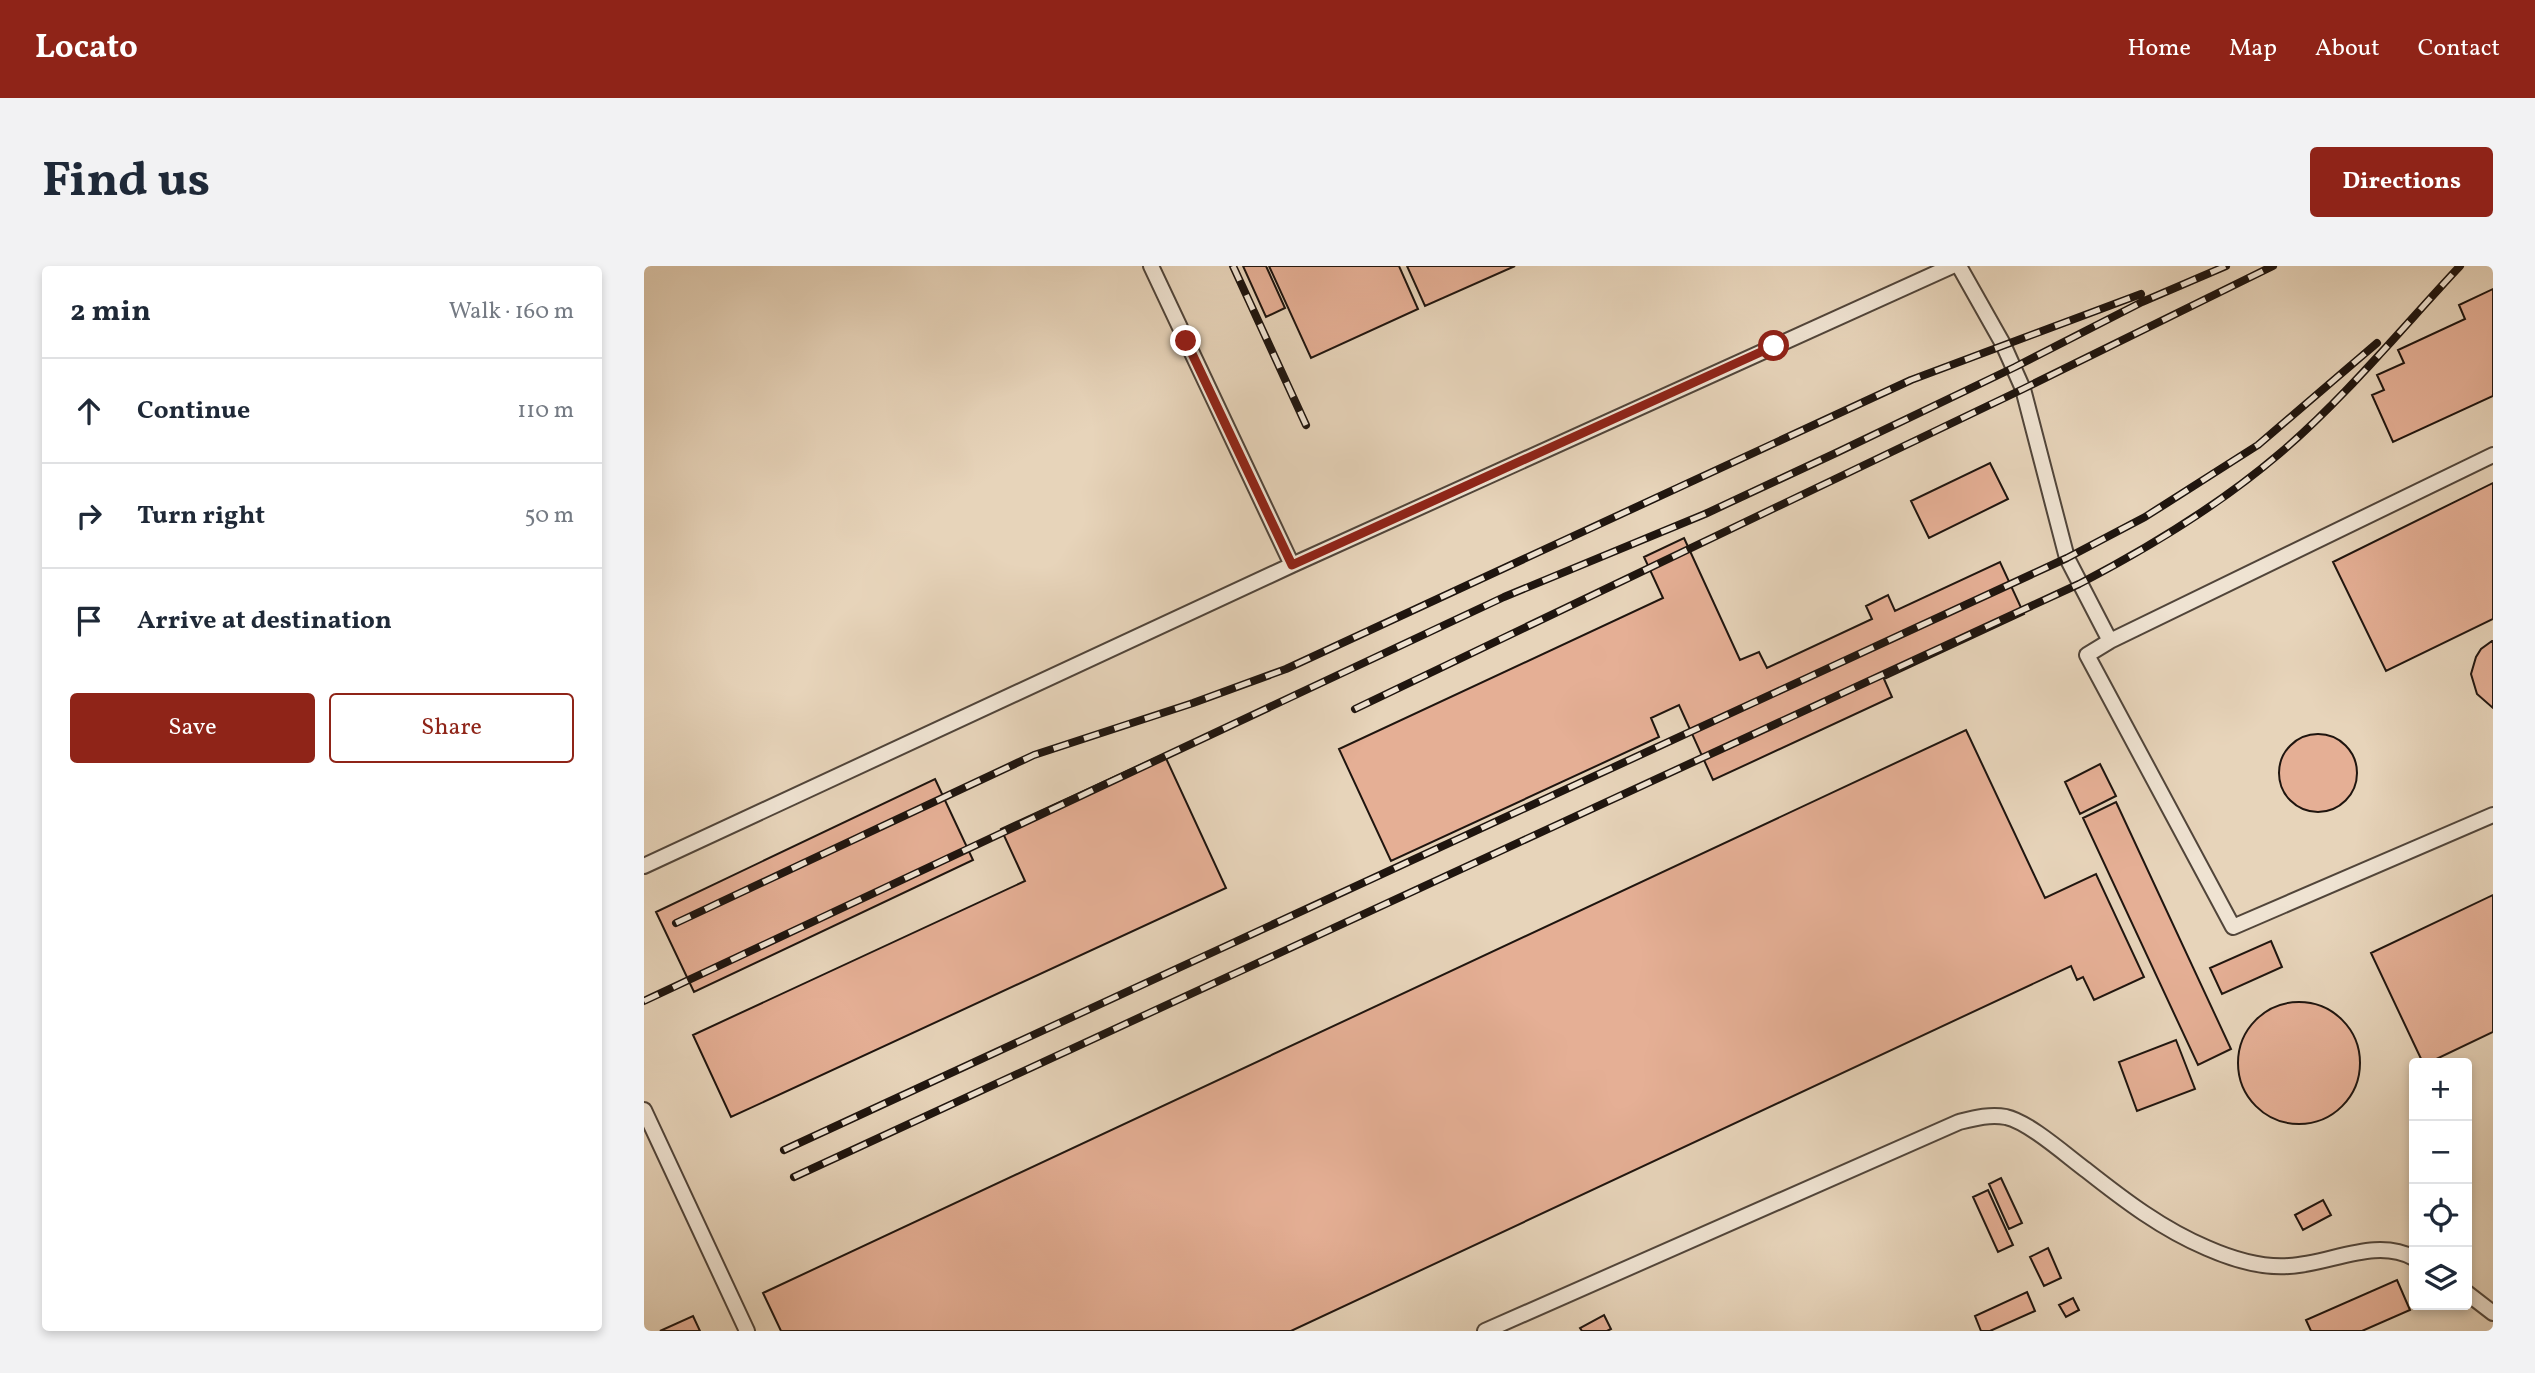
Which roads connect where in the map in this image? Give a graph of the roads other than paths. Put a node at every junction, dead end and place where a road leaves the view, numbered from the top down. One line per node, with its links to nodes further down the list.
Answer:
1 (1151, 266): 5 (lane)
2 (1952, 266): 5 (lane)
3 (1959, 266): 6 (lane)
4 (2493, 455): 6 (lane)
5 (1292, 565): 8 (lane)
6 (2110, 641): 7 (lane)
7 (2493, 815)
8 (644, 866)
9 (644, 1110): 13 (lane)
10 (2409, 1256): 14 (lane)
11 (2472, 1297): 12 (lane)
12 (2493, 1313)
13 (747, 1331)
14 (1485, 1331)

